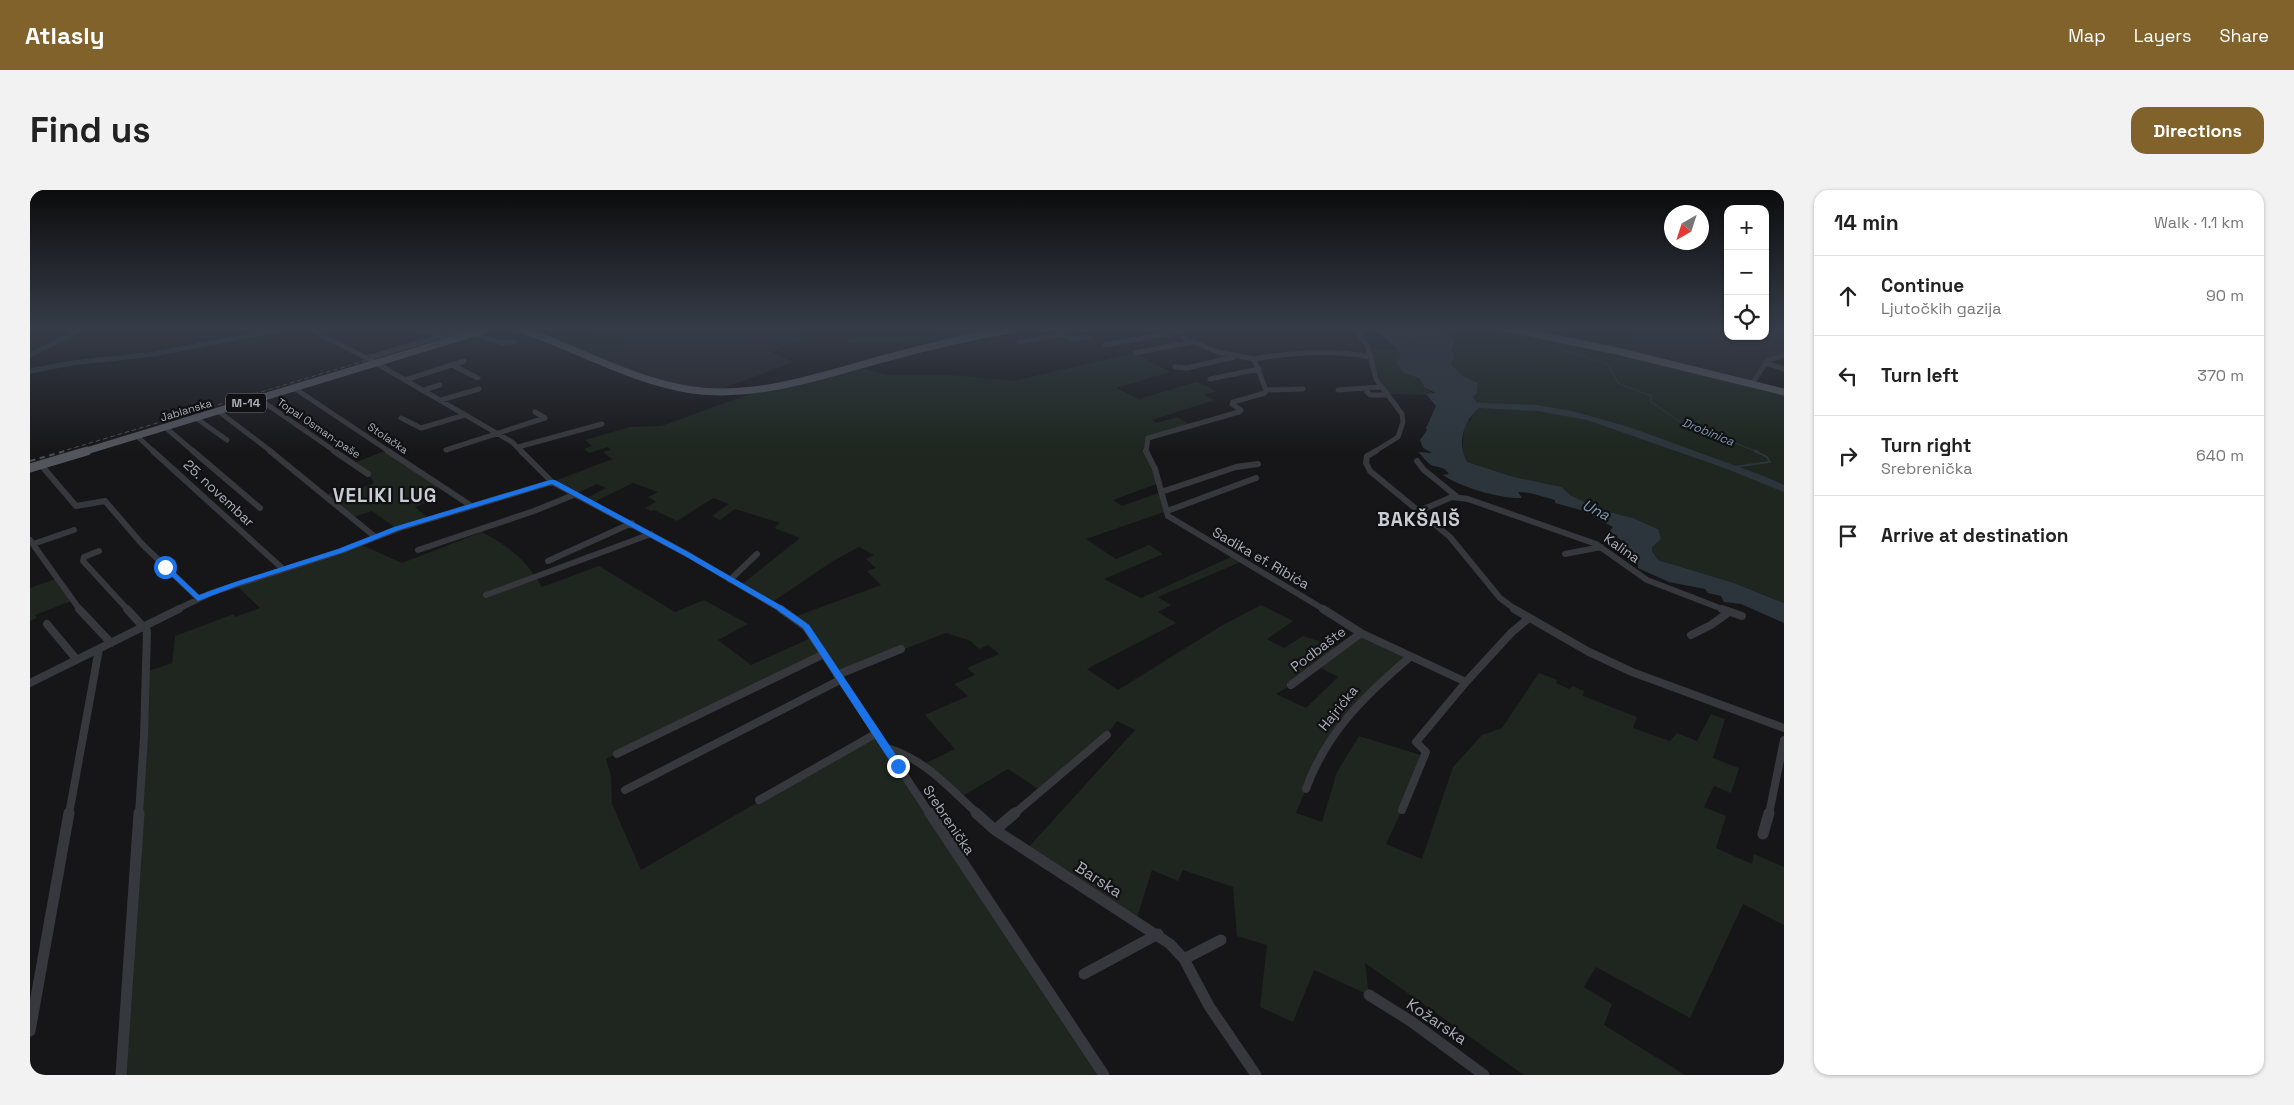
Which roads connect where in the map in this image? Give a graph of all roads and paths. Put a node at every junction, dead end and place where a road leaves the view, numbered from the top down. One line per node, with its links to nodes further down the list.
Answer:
1 (347, 369): 17 (main road, Jablanska / M-14)
2 (385, 369): 13 (street, Srebrenička)
3 (439, 369): 13 (street)
4 (461, 369): 11 (street)
5 (629, 369): 6 (main road)
6 (847, 369)
7 (1373, 369): 16 (street)
8 (1691, 369): 14 (main road)
9 (1760, 369): 14 (street)
10 (1259, 370): 12 (street); 21 (street)
11 (478, 378)
12 (1210, 379)
13 (405, 380): 20 (street, Srebrenička)
14 (1752, 384): 24 (main road)
15 (440, 385): 20 (street)
16 (1381, 387): 22 (street); 25 (street)
17 (294, 388): 26 (main road, Jablanska / M-14); 50 (street, Stolačka)
18 (1303, 388): 21 (street)
19 (479, 389): 27 (street)
20 (424, 390): 27 (street, Srebrenička)
21 (1266, 390): 47 (street)
22 (1338, 390)
23 (1367, 392): 25 (street)
24 (1784, 392)
25 (1387, 395): 53 (street)
26 (259, 399): 28 (main road, Jablanska / M-14); 44 (street, Topal Osman-paše)
27 (441, 400): 30 (street, Srebrenička)
28 (218, 411): 31 (main road, Jablanska / M-14); 57 (street)
29 (535, 412): 35 (street)
30 (465, 414): 32 (street); 35 (street, Srebrenička)
31 (196, 418): 34 (main road, Jablanska / M-14); 37 (street)
32 (401, 418)
33 (602, 424): 38 (street)
34 (164, 427): 36 (main road, Jablanska / M-14); 51 (street)
35 (496, 432): 38 (street, Srebrenička); 39 (street)
36 (137, 436): 42 (main road, Jablanska / M-14); 65 (street, 25. novembar)
37 (227, 440)
38 (518, 447): 46 (street, Srebrenička)
39 (446, 450)
40 (1417, 461): 49 (street, Kalina)
41 (1258, 464): 47 (street)
42 (41, 465): 43 (main road, Jablanska / M-14); 68 (street)
43 (30, 468)
44 (368, 474)
45 (1256, 478): 52 (street)
46 (552, 482): 48 (street, Srebrenička); 50 (street)
47 (1161, 492): 52 (street)
48 (576, 494): 54 (street, Srebrenička); 60 (street)
49 (1456, 496): 53 (street); 59 (street, Kalina)
50 (470, 506): 57 (street)
51 (260, 508)
52 (1166, 511): 74 (street, Sadika ef. Ribića)
53 (1419, 511): 71 (street)
54 (632, 523): 56 (street, Srebrenička); 64 (street)
55 (74, 530): 58 (street)
56 (652, 534): 66 (street, Srebrenička); 67 (street)
57 (374, 536): 65 (street)
58 (31, 541): 76 (street)
59 (1601, 547): 63 (street); 69 (street, Kalina)
60 (418, 550)
61 (99, 551): 73 (street)
62 (757, 554): 66 (street)
63 (1565, 554)
64 (548, 561)
65 (283, 569): 68 (street)
66 (730, 580): 79 (street, Srebrenička)
67 (486, 595)
68 (198, 598): 73 (street)
69 (1729, 612): 70 (street, Kalina); 75 (street)
70 (1742, 616)
71 (1529, 618): 83 (street); 86 (street)
72 (47, 624): 81 (street)
73 (142, 627): 76 (street); 104 (street)
74 (1360, 633): 80 (street, Sadika ef. Ribića); 85 (street, Podbašte)
75 (1692, 635)
76 (111, 643): 77 (street)
77 (99, 649): 81 (street); 103 (street)
78 (901, 649): 82 (street)
79 (824, 654): 82 (street, Srebrenička); 91 (street)
80 (1410, 657): 83 (street, Sadika ef. Ribića); 93 (street, Hajrićka)
81 (77, 660): 84 (street)
82 (839, 677): 87 (street, Srebrenička); 92 (street)
83 (1466, 682): 95 (street)
84 (30, 683)
85 (1291, 685)
86 (1784, 728)
87 (877, 733): 90 (street, Srebrenička); 94 (street)
88 (1107, 736): 96 (street)
89 (1784, 740): 97 (street)
90 (887, 748): 96 (street, Barska); 105 (street, Srebrenička)
91 (617, 754)
92 (626, 790)
93 (1306, 790)
94 (759, 800)
95 (1402, 810)
96 (995, 830): 98 (street, Barska)
97 (1763, 834)
98 (1158, 934): 100 (street, Barska); 101 (street)
99 (1221, 940): 100 (street)
100 (1184, 960): 106 (street, Barska)
101 (1084, 974)
102 (1369, 995): 107 (street, Kožarska)
103 (30, 1031)
104 (121, 1075)
105 (1104, 1075)
106 (1256, 1075)
107 (1484, 1075)

